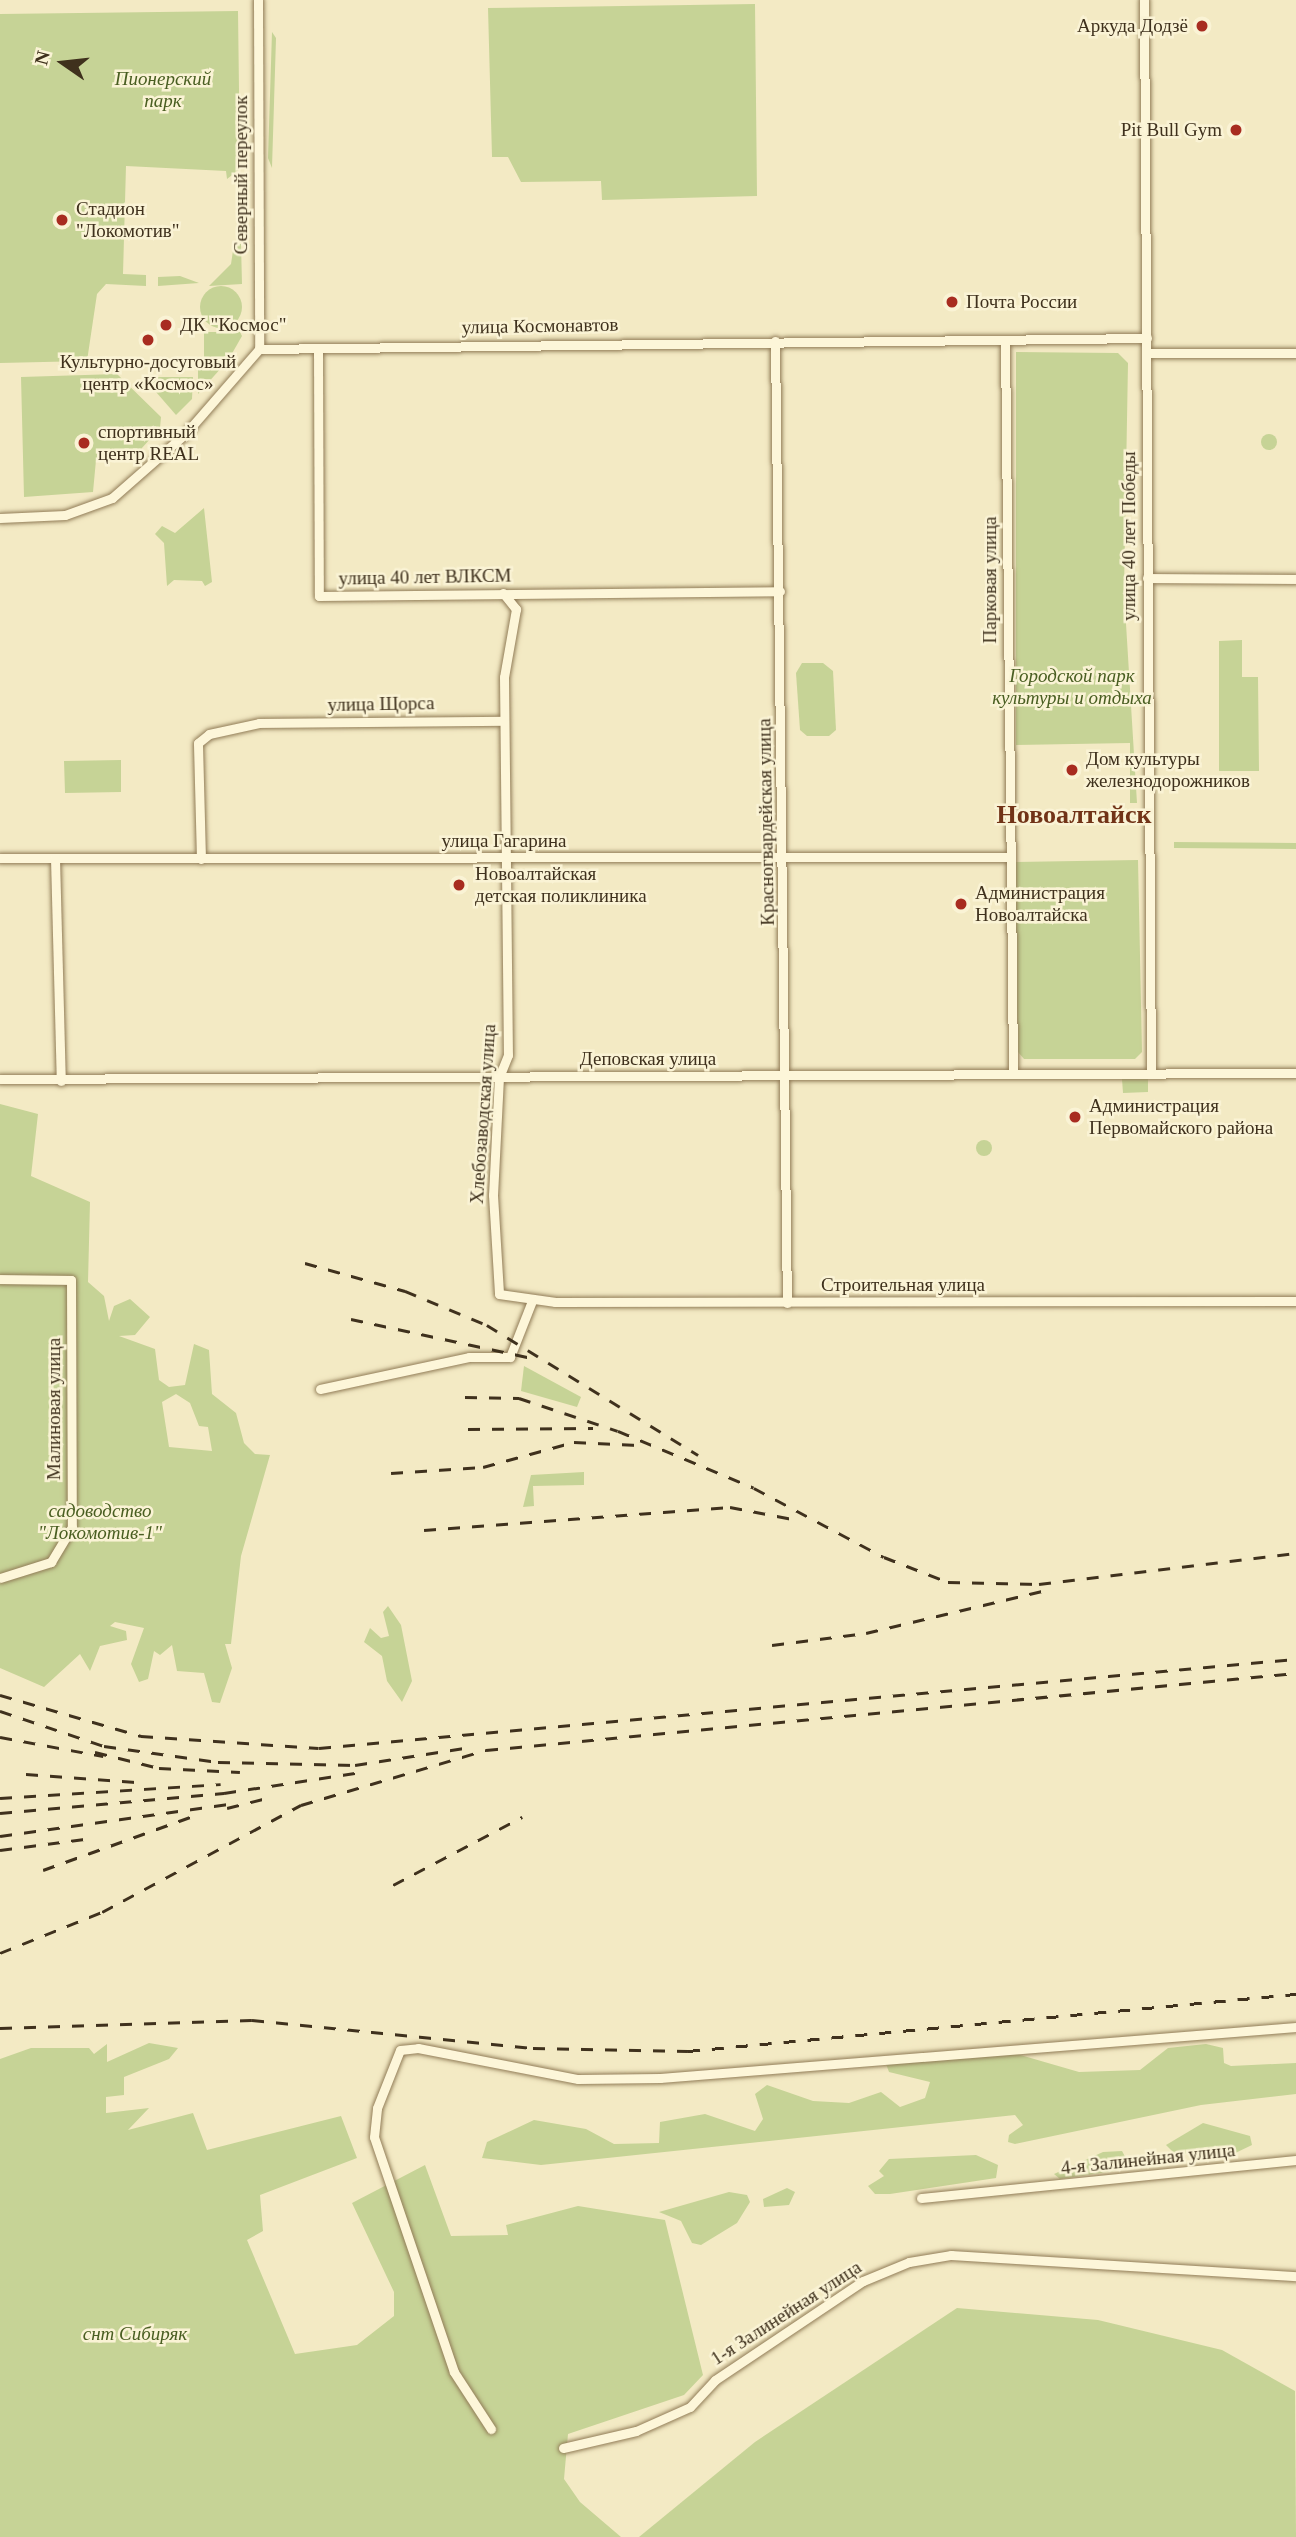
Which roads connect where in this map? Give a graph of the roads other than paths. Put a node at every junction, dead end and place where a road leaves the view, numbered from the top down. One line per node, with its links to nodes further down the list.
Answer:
1 (258, 0): 7 (street, Северный переулок)
2 (1144, 0): 3 (street, улица 40 лет Победы)
3 (1147, 338): 4 (street, улица Космонавтов); 8 (street, улица 40 лет Победы)
4 (1005, 340): 5 (street, улица Космонавтов); 19 (street, Парковая улица)
5 (775, 341): 6 (street, улица Космонавтов); 13 (street, Красногвардейская улица)
6 (318, 348): 7 (street, улица Космонавтов); 14 (street, улица 40 лет ВЛКСМ)
7 (259, 349): 10 (street)
8 (1147, 353): 9 (street); 11 (street, улица 40 лет Победы)
9 (1296, 354)
10 (0, 518)
11 (1147, 578): 12 (street); 23 (street, улица 40 лет Победы)
12 (1296, 579)
13 (780, 591): 14 (street, улица 40 лет ВЛКСМ); 16 (street, Красногвардейская улица)
14 (503, 593): 15 (street, Хлебозаводская улица)
15 (504, 721): 20 (street, улица Щорса); 21 (street, Хлебозаводская улица)
16 (783, 857): 19 (street, улица Гагарина); 21 (street, улица Гагарина); 25 (street, Красногвардейская улица)
17 (0, 858): 18 (street, улица Гагарина)
18 (55, 858): 20 (street, улица Гагарина); 28 (street)
19 (1008, 858): 22 (street, Парковая улица)
20 (201, 859): 21 (street, улица Гагарина)
21 (504, 859): 26 (street, Хлебозаводская улица)
22 (1013, 1071): 23 (street, Деповская улица); 25 (street, Деповская улица)
23 (1151, 1071): 24 (street, Деповская улица)
24 (1296, 1073)
25 (784, 1075): 26 (street, Деповская улица); 33 (street, Красногвардейская улица)
26 (499, 1077): 28 (street, Деповская улица); 30 (street, Хлебозаводская улица)
27 (0, 1080): 28 (street, Деповская улица)
28 (61, 1081)
29 (0, 1279): 35 (street, Малиновая улица)
30 (511, 1300): 31 (street, Строительная улица)
31 (532, 1301): 33 (street, Строительная улица); 34 (street)
32 (1296, 1301): 33 (street, Строительная улица)
33 (787, 1303)
34 (320, 1389)
35 (0, 1578)
36 (1296, 2027): 40 (street)
37 (1296, 2160): 38 (street, 4-я Залинейная улица)
38 (921, 2198)
39 (1296, 2276): 41 (street, 1-я Залинейная улица)
40 (491, 2429)
41 (563, 2448)

